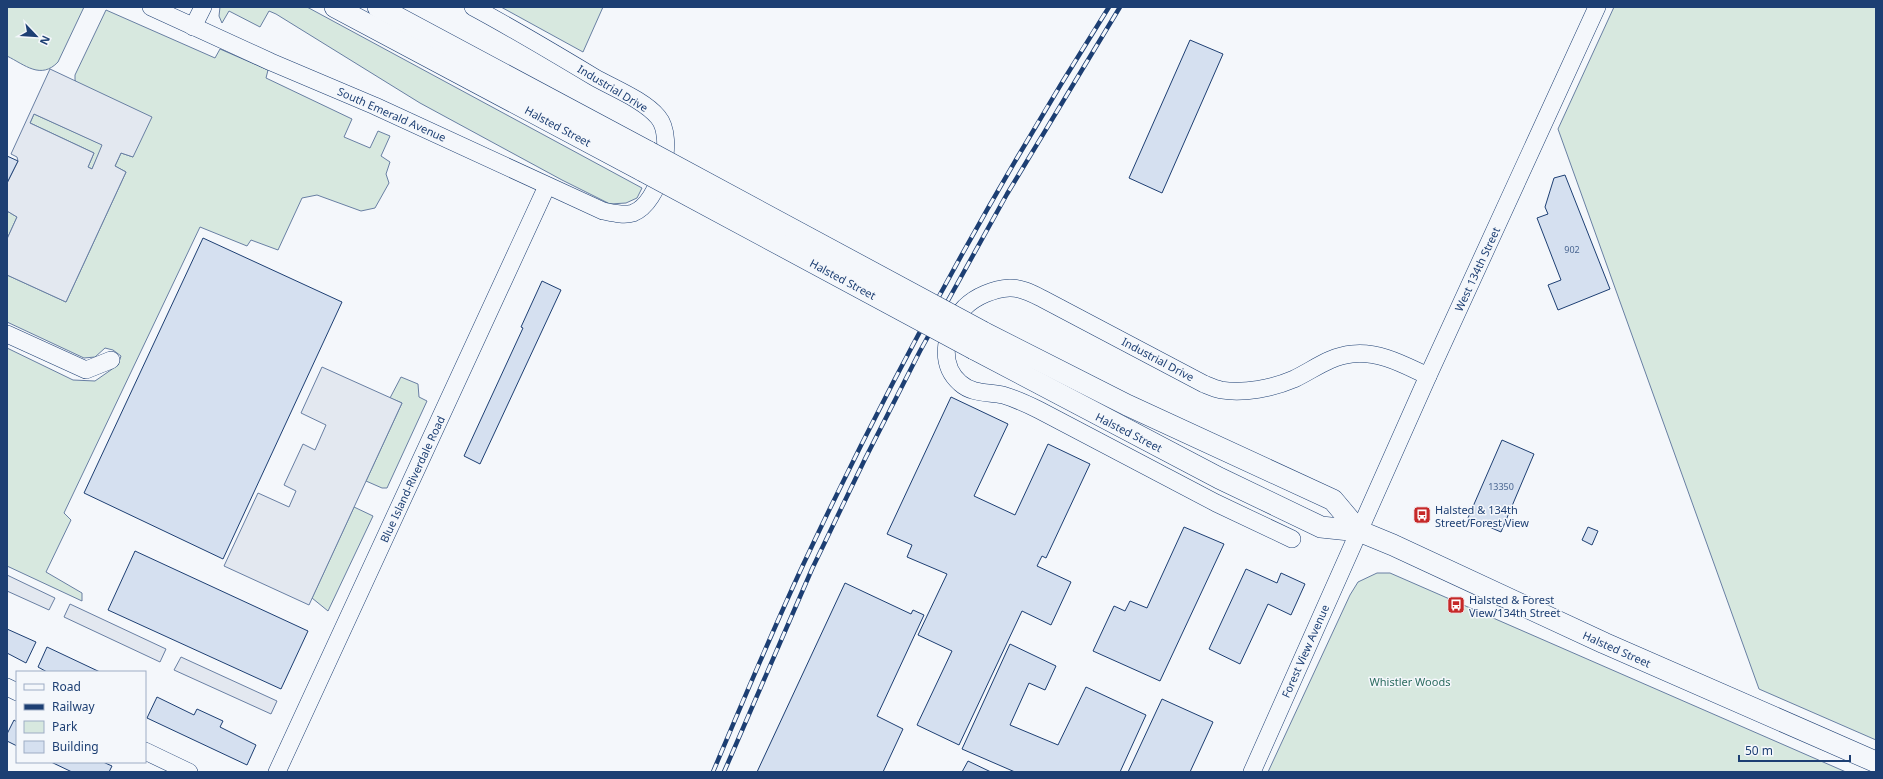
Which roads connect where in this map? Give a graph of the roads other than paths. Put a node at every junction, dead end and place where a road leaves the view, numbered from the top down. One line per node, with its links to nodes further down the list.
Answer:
1 (151, 7): 7 (street, South Emerald Avenue)
2 (203, 7): 7 (street)
3 (335, 7): 8 (main road, Halsted Street)
4 (378, 7): 8 (main road, Halsted Street)
5 (473, 7): 10 (street, Industrial Drive)
6 (1597, 7): 14 (street, West 134th Street)
7 (193, 27): 9 (street, South Emerald Avenue)
8 (646, 162): 12 (main road, Halsted Street, bridge)
9 (547, 186): 10 (street, South Emerald Avenue); 22 (street, Blue Island-Riverdale Road)
10 (634, 213)
11 (7, 334): 13 (street)
12 (978, 341): 15 (main road, Halsted Street); 15 (main road, Halsted Street)
13 (112, 360)
14 (1428, 376): 15 (street, West 134th Street); 16 (street, Industrial Drive)
15 (1359, 531): 20 (main road, Halsted Street); 23 (street, Forest View Avenue)
16 (1292, 539)
17 (7, 687): 18 (street)
18 (16, 692)
19 (146, 751): 21 (street)
20 (1876, 762)
21 (189, 772)
22 (278, 772)
23 (1252, 772)

